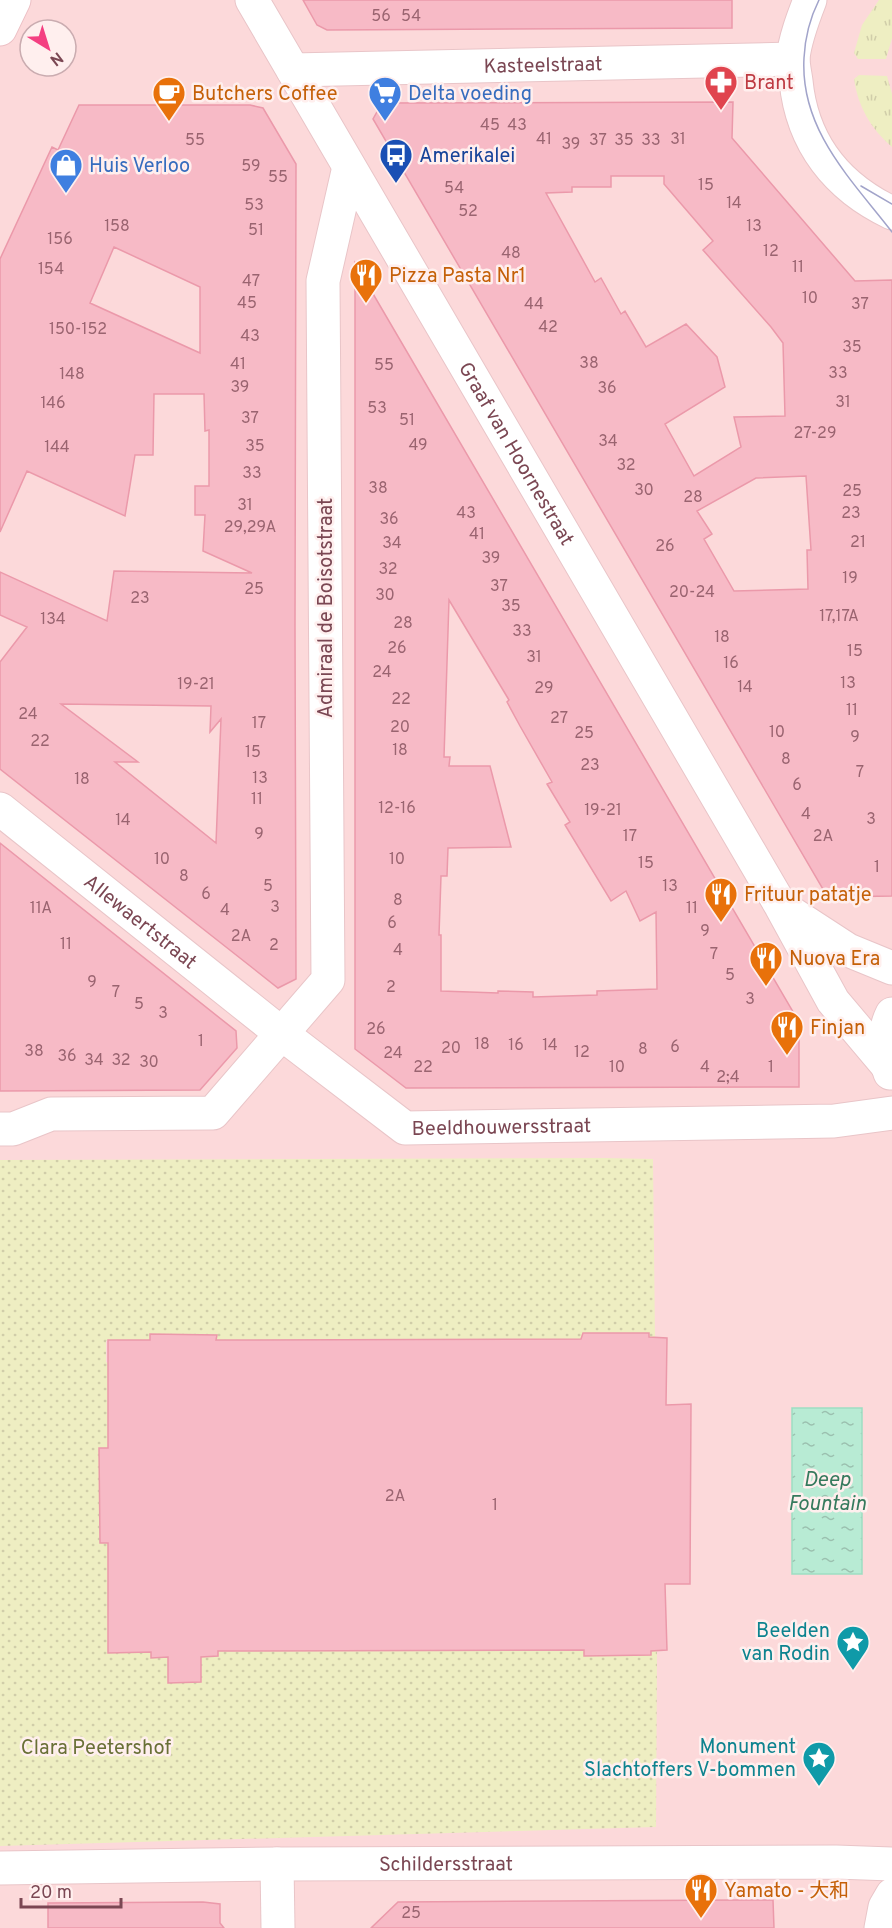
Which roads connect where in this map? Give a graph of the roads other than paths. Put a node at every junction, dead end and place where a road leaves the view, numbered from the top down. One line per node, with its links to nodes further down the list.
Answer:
1 (14, 0): 4 (street)
2 (252, 0): 6 (street, Graaf van Hoornestraat)
3 (810, 0): 5 (street)
4 (0, 29)
5 (793, 59): 6 (street, Kasteelstraat); 8 (street)
6 (293, 70): 7 (street, Graaf van Hoornestraat)
7 (349, 167): 10 (street, Graaf van Hoornestraat); 13 (street, Admiraal de Boisotstraat)
8 (892, 213)
9 (0, 809): 13 (street, Allewaertstraat)
10 (781, 906): 11 (street, Graaf van Hoornestraat); 14 (street, Graaf van Hoornestraat)
11 (892, 968)
12 (892, 1014): 14 (street)
13 (282, 1034): 15 (street, Beeldhouwersstraat); 16 (street)
14 (889, 1072)
15 (892, 1113)
16 (0, 1129)
17 (277, 1864): 18 (street, Schildersstraat); 19 (street, Schildersstraat); 21 (street)
18 (892, 1864)
19 (0, 1868)
20 (892, 1895): 22 (street)
21 (278, 1928)
22 (880, 1928)

